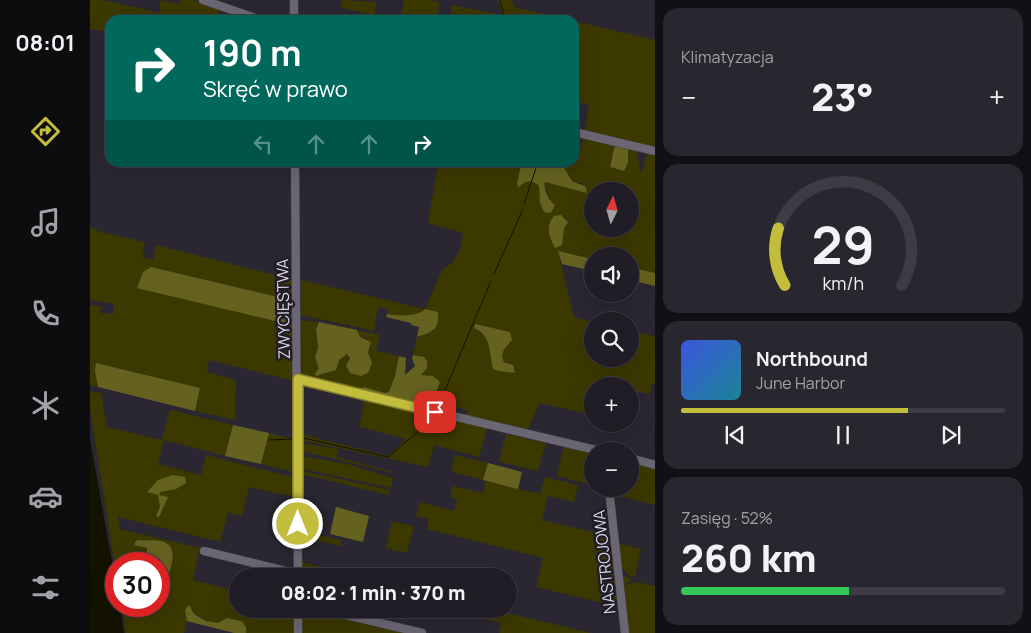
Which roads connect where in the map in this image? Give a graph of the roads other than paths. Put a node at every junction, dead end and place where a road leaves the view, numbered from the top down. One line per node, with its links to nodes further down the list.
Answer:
1 (202, 0): 3 (street)
2 (294, 0): 4 (street)
3 (246, 15)
4 (294, 15)
5 (579, 133): 6 (street)
6 (655, 151)
7 (295, 167): 8 (street, ZWYCIĘSTWA)
8 (298, 379): 9 (street); 15 (street, ZWYCIĘSTWA)
9 (584, 447)
10 (639, 460): 11 (street)
11 (655, 464)
12 (610, 497): 20 (street, NASTROJOWA)
13 (204, 551): 14 (street)
14 (271, 568)
15 (298, 568)
16 (298, 618): 18 (street)
17 (359, 618): 19 (street)
18 (298, 633)
19 (422, 633)
20 (625, 633)

